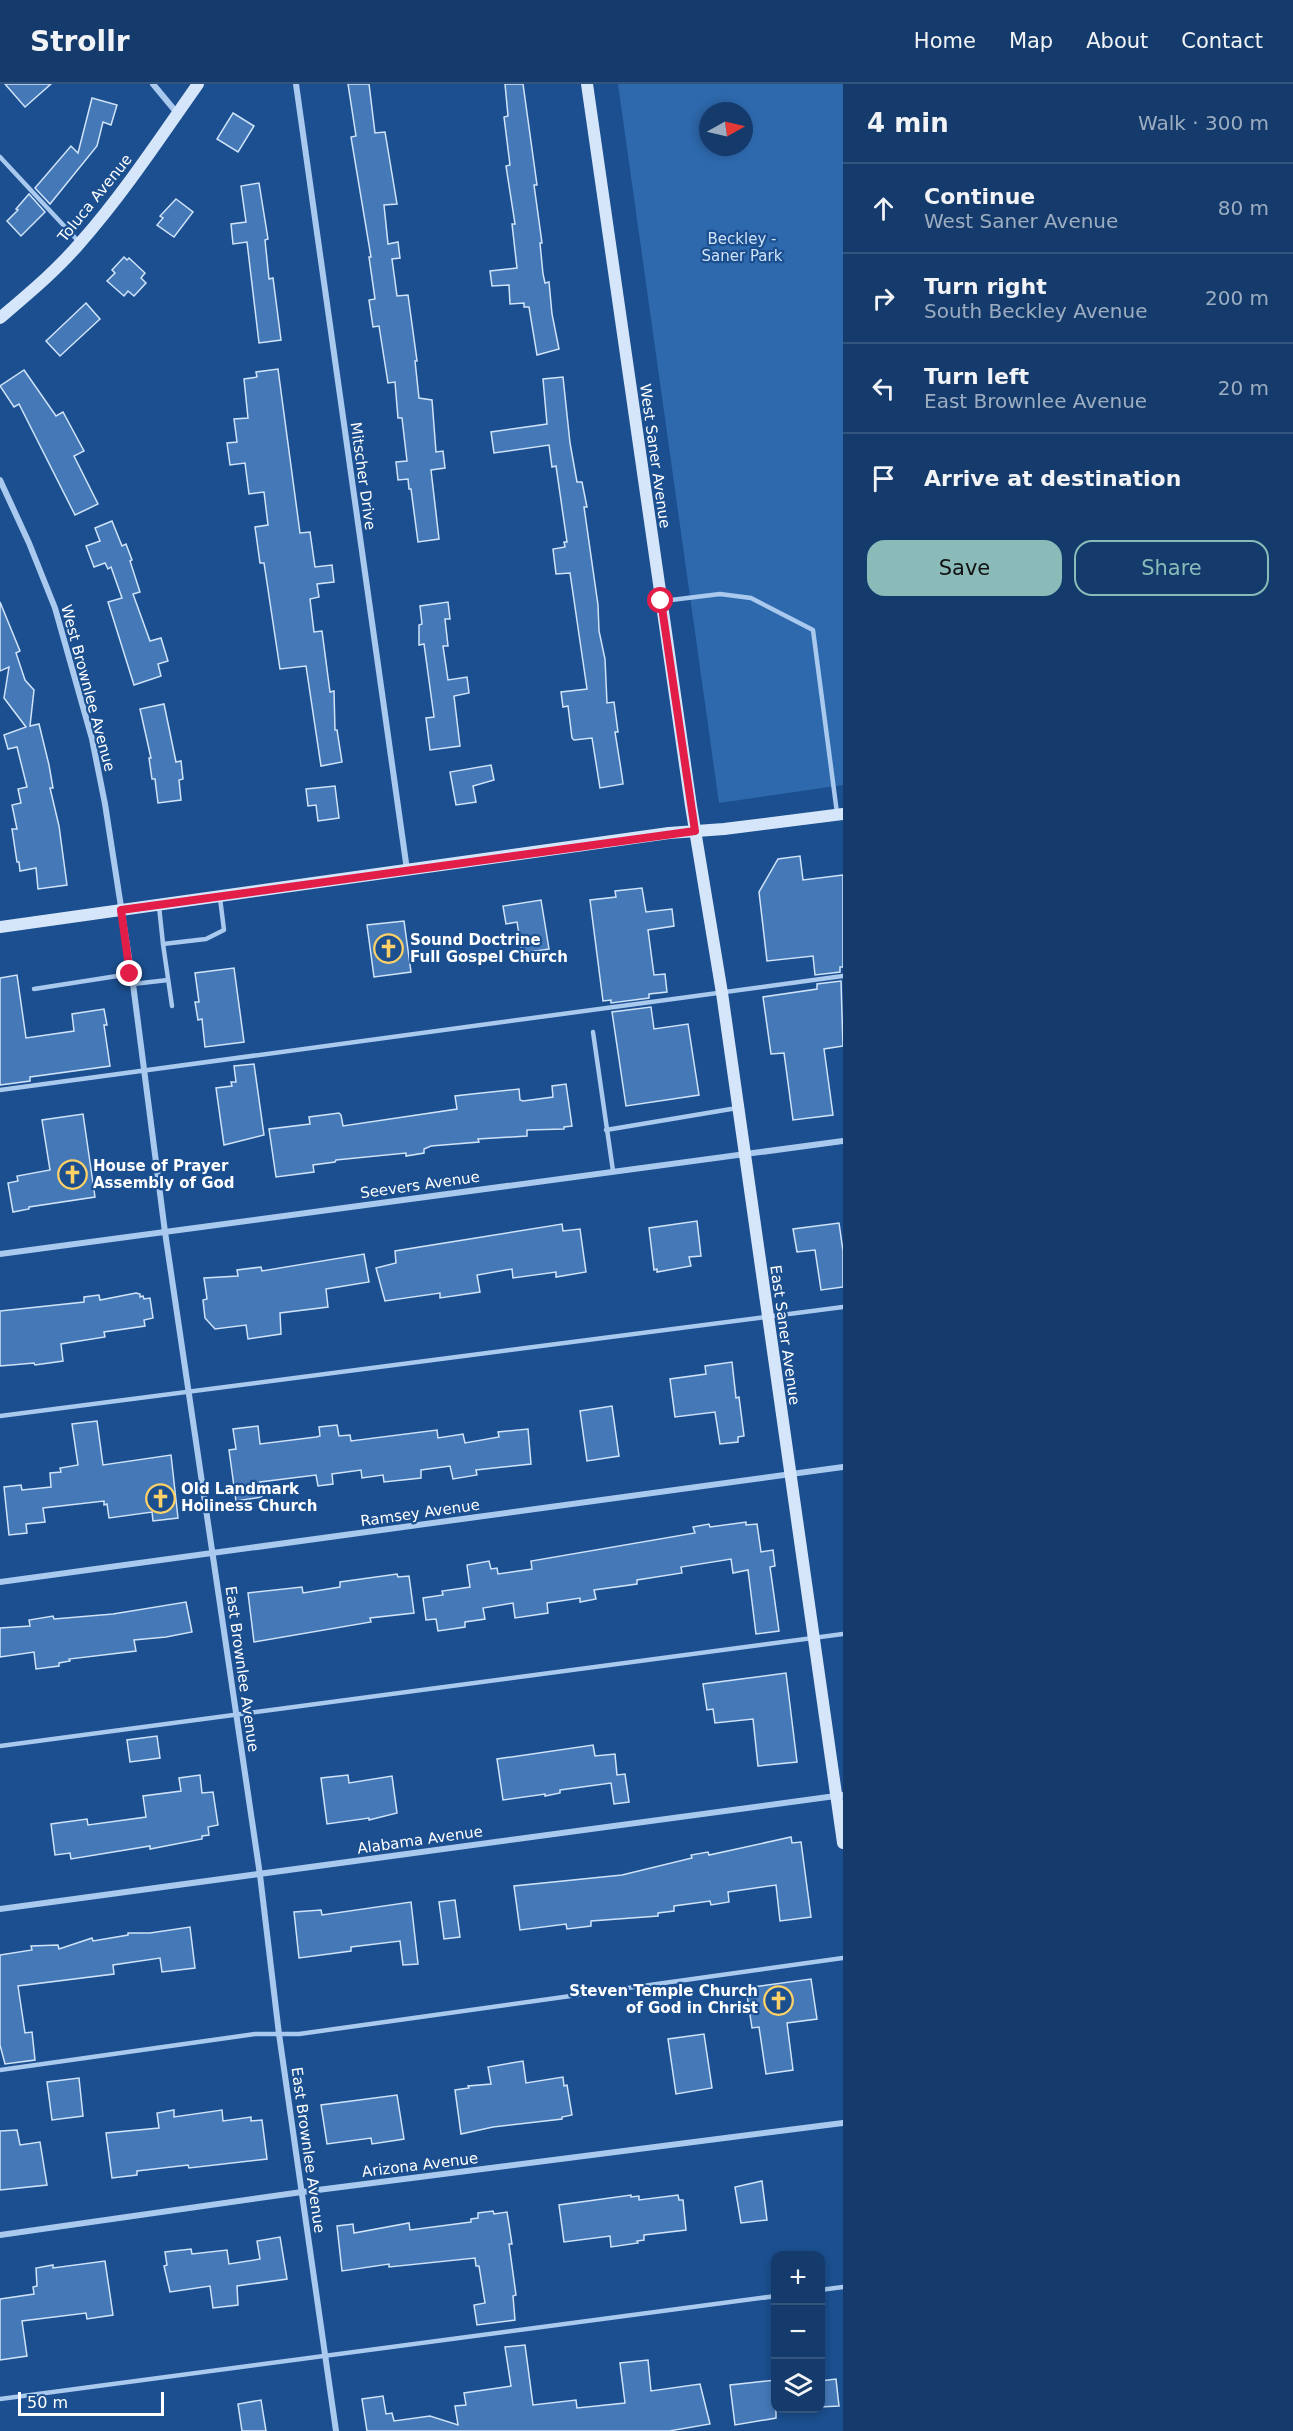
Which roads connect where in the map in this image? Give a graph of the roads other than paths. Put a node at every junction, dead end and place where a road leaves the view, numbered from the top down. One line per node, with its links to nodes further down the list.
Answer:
1 (153, 84): 5 (street)
2 (198, 84): 5 (street, Toluca Avenue)
3 (296, 84): 13 (street, Mitscher Drive)
4 (587, 84): 10 (street, West Saner Avenue)
5 (177, 114): 7 (street, Toluca Avenue)
6 (0, 157): 7 (lane)
7 (80, 243): 8 (street, Toluca Avenue)
8 (0, 318)
9 (0, 480): 16 (street, West Brownlee Avenue)
10 (661, 601): 11 (lane); 12 (street, West Saner Avenue)
11 (840, 815): 12 (street)
12 (695, 831): 13 (street); 24 (street, East Saner Avenue)
13 (407, 871): 14 (street)
14 (220, 898): 15 (street); 18 (lane)
15 (159, 905): 16 (street); 18 (lane)
16 (121, 910): 17 (street); 19 (street, East Brownlee Avenue)
17 (0, 927)
18 (163, 944): 21 (lane)
19 (130, 974): 22 (street, East Brownlee Avenue); 23 (lane)
20 (843, 976): 24 (lane)
21 (168, 980): 22 (lane); 25 (lane)
22 (133, 984): 27 (street, East Brownlee Avenue)
23 (34, 990)
24 (722, 993): 27 (lane); 29 (street, East Saner Avenue)
25 (172, 1006)
26 (593, 1032): 30 (lane)
27 (144, 1070): 28 (lane); 34 (street, East Brownlee Avenue)
28 (0, 1090)
29 (738, 1108): 30 (lane); 32 (street, East Saner Avenue)
30 (606, 1130): 33 (lane)
31 (843, 1141): 32 (street, Seevers Avenue)
32 (744, 1154): 33 (street, Seevers Avenue); 37 (street, East Saner Avenue)
33 (613, 1171): 34 (street, Seevers Avenue)
34 (165, 1232): 35 (street, Seevers Avenue); 38 (street, East Brownlee Avenue)
35 (0, 1254)
36 (843, 1307): 37 (lane)
37 (767, 1317): 38 (lane); 41 (street, East Saner Avenue)
38 (189, 1390): 39 (lane); 42 (street, East Brownlee Avenue)
39 (0, 1416)
40 (843, 1467): 41 (street, Ramsey Avenue)
41 (790, 1474): 42 (street, Ramsey Avenue); 45 (street, East Saner Avenue)
42 (213, 1553): 43 (street, Ramsey Avenue); 46 (street, East Brownlee Avenue)
43 (0, 1582)
44 (843, 1634): 45 (lane)
45 (813, 1638): 46 (lane); 48 (street, East Saner Avenue)
46 (236, 1713): 47 (lane); 50 (street, East Brownlee Avenue)
47 (0, 1746)
48 (840, 1795): 49 (street, East Saner Avenue); 50 (street, Alabama Avenue)
49 (843, 1843)
50 (260, 1875): 51 (street, Alabama Avenue); 53 (street, East Brownlee Avenue)
51 (0, 1909)
52 (843, 1959): 53 (lane)
53 (279, 2034): 54 (lane); 56 (street, East Brownlee Avenue)
54 (0, 2070)
55 (843, 2123): 56 (street, Arizona Avenue)
56 (302, 2192): 57 (street, Arizona Avenue); 61 (street, East Brownlee Avenue)
57 (0, 2235)
58 (843, 2287): 59 (lane)
59 (825, 2289)
60 (771, 2297): 61 (lane)
61 (326, 2355): 62 (lane); 63 (street, East Brownlee Avenue)
62 (0, 2399)
63 (336, 2431)

